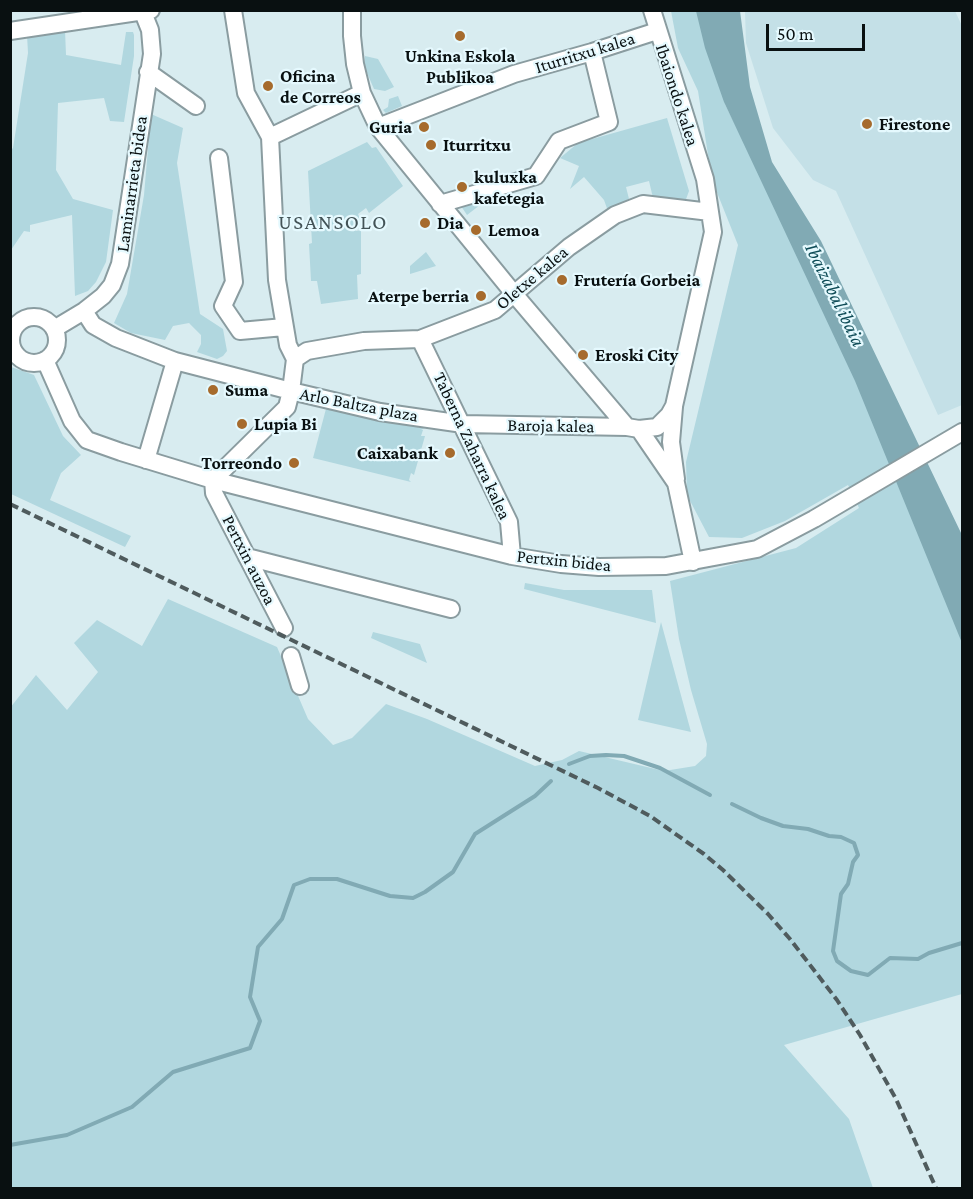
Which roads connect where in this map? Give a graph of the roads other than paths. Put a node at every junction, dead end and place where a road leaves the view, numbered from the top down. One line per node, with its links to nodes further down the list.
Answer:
1 (233, 10): 12 (street)
2 (352, 10): 9 (street)
3 (652, 10): 6 (street, Ibaiondo kalea)
4 (145, 11): 5 (street); 8 (street, Laminarrieta bidea)
5 (10, 31)
6 (657, 31): 7 (street, Iturritxu kalea); 15 (street, Ibaiondo kalea)
7 (592, 52): 11 (street, Iturritxu kalea); 14 (street)
8 (148, 72): 10 (street); 17 (street, Laminarrieta bidea)
9 (362, 93): 11 (street); 12 (street)
10 (196, 106)
11 (378, 127): 14 (street)
12 (270, 137): 19 (street)
13 (219, 158): 19 (street)
14 (440, 204): 16 (street)
15 (711, 212): 16 (street, Oletxe kalea); 26 (street)
16 (514, 295): 21 (street, Oletxe kalea); 28 (street)
17 (84, 311): 20 (street, Laminarrieta bidea); 24 (street)
18 (14, 321): 20 (street); 23 (street)
19 (284, 327): 22 (street)
20 (54, 329): 23 (street)
21 (420, 339): 22 (street, Oletxe kalea); 27 (street, Taberna Zaharra kalea)
22 (296, 359): 25 (street)
23 (45, 360): 30 (street, Pertxin bidea)
24 (175, 361): 25 (street); 30 (street)
25 (291, 392): 27 (street, Arlo Baltza plaza); 33 (street)
26 (671, 411): 28 (street); 31 (street); 32 (street)
27 (463, 424): 28 (street, Baroja kalea); 34 (street, Taberna Zaharra kalea)
28 (633, 428): 31 (street)
29 (963, 432): 36 (street, Pertxin bidea)
30 (146, 460): 33 (street, Pertxin bidea)
31 (665, 468): 32 (street)
32 (676, 483): 36 (street)
33 (213, 486): 34 (street, Pertxin bidea); 35 (street, Pertxin auzoa)
34 (512, 556): 36 (street, Pertxin bidea)
35 (247, 557): 37 (street); 38 (street, Pertxin auzoa)
36 (693, 562)
37 (451, 609)
38 (284, 628)
39 (291, 656): 40 (street)
40 (300, 686)

